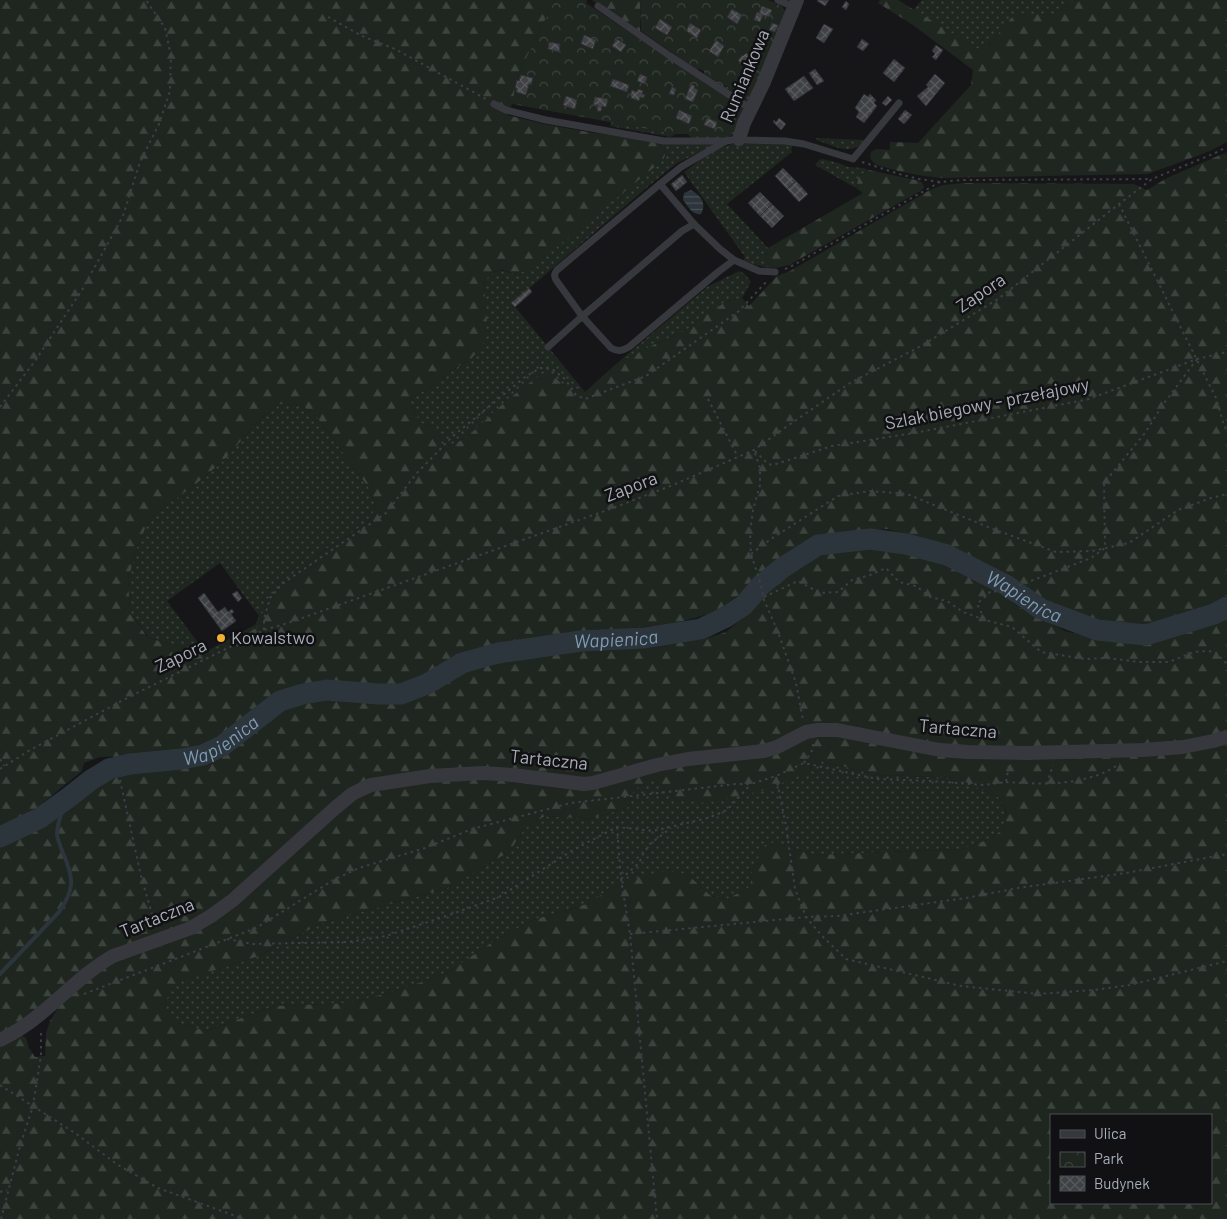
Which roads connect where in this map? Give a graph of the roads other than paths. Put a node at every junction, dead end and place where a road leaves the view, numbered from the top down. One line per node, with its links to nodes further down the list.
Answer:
1 (778, 0): 2 (lane)
2 (796, 3): 6 (street, Rumiankowa)
3 (598, 6): 6 (lane)
4 (899, 102): 7 (lane)
5 (494, 104): 7 (lane)
6 (751, 109): 7 (street, Rumiankowa)
7 (733, 140): 8 (lane)
8 (660, 184): 9 (lane); 12 (lane)
9 (694, 224): 10 (lane); 12 (lane)
10 (734, 260): 11 (lane); 12 (lane)
11 (775, 272)
12 (582, 316): 13 (lane)
13 (548, 347)
14 (1227, 737): 15 (street, Tartaczna)
15 (0, 1040)

